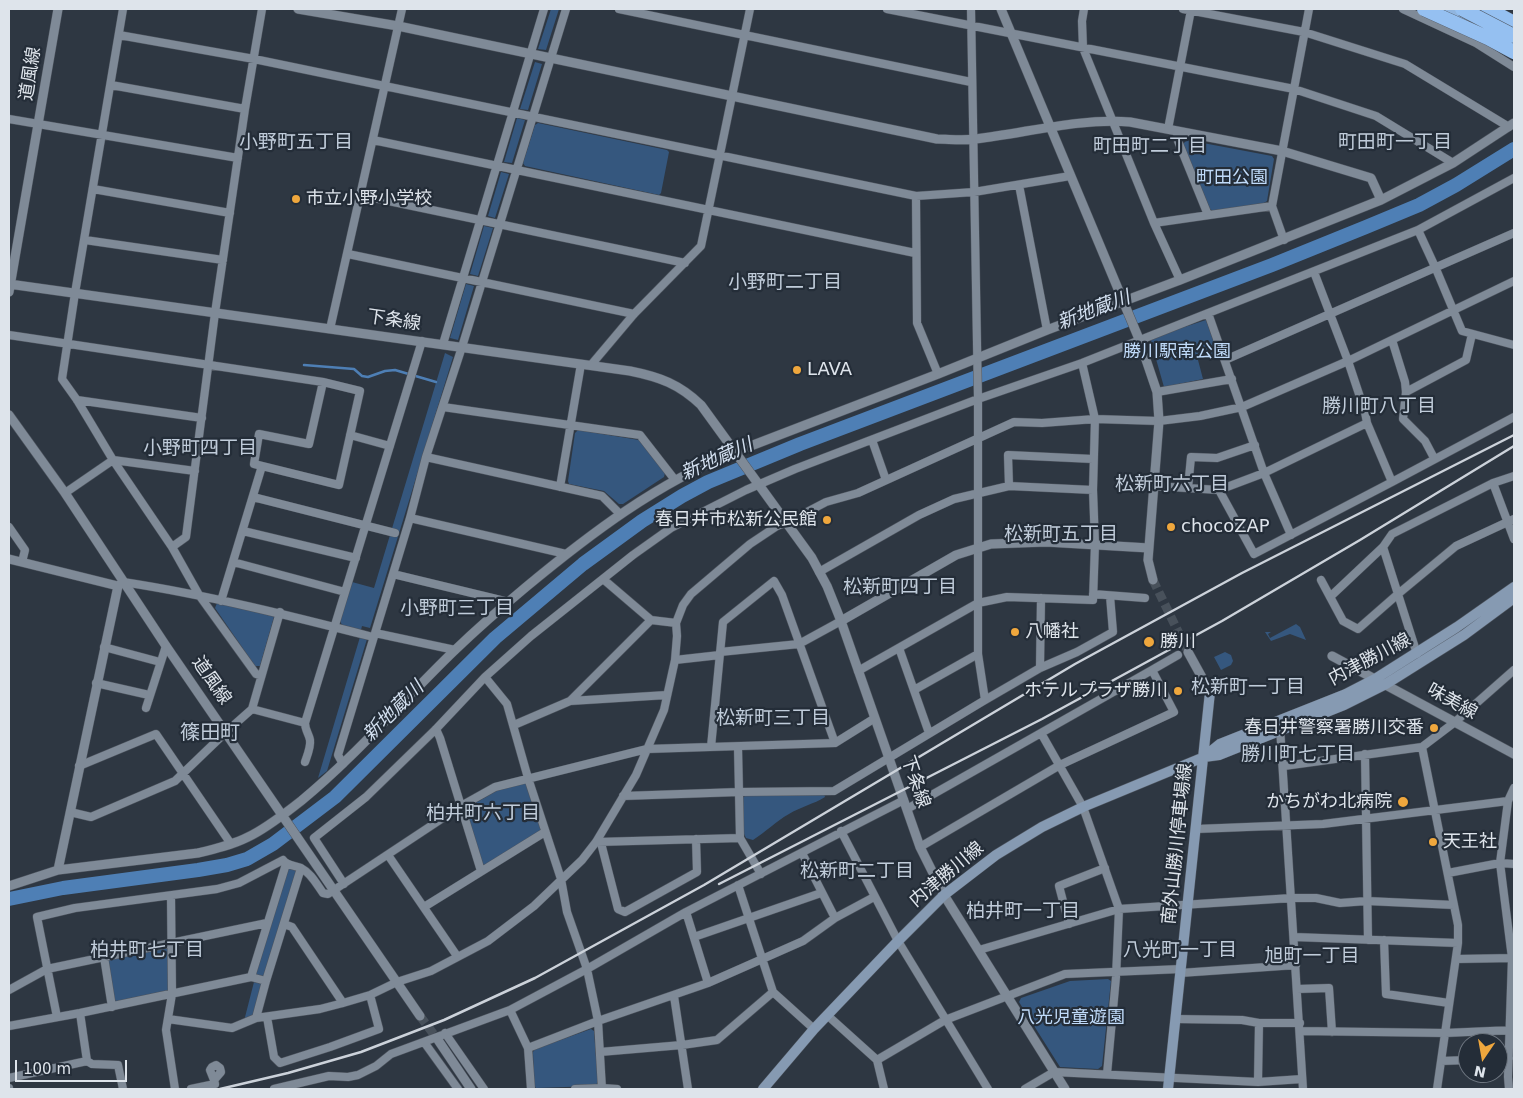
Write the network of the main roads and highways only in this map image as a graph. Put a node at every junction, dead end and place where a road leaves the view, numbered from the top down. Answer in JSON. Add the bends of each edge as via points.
{"nodes":[{"id":1,"x":1424,"y":9,"type":"edge"},
{"id":2,"x":1446,"y":9,"type":"edge"},
{"id":3,"x":1462,"y":9,"type":"edge"},
{"id":4,"x":1487,"y":9,"type":"edge"},
{"id":5,"x":1514,"y":23,"type":"edge"},
{"id":6,"x":1514,"y":36,"type":"edge"},
{"id":7,"x":1514,"y":43,"type":"edge"},
{"id":8,"x":1514,"y":52,"type":"edge"},
{"id":9,"x":1514,"y":587,"type":"edge"},
{"id":10,"x":1514,"y":598,"type":"edge"},
{"id":11,"x":1210,"y":692,"type":"road end"},
{"id":12,"x":1204,"y":756,"type":"junction"},
{"id":13,"x":763,"y":1089,"type":"edge"},
{"id":14,"x":1168,"y":1089,"type":"edge"}],
"edges":[{"from":1,"to":8,"type":"highway","bridge":true},
{"from":2,"to":7,"type":"highway"},
{"from":3,"to":6,"type":"highway","bridge":true},
{"from":4,"to":5,"type":"highway"},
{"from":9,"to":12,"type":"main road","name":"内津勝川線","via":[[1375,679],[1346,694],[1220,744]]},
{"from":10,"to":12,"type":"main road","name":"内津勝川線","via":[[1464,635],[1386,684],[1344,705],[1219,755]]},
{"from":11,"to":12,"type":"main road","name":"南外山勝川停車場線"},
{"from":12,"to":13,"type":"main road","name":"内津勝川線","via":[[1083,807],[996,855],[944,895],[898,941],[814,1029]]},
{"from":12,"to":14,"type":"main road","name":"南外山勝川停車場線"}]}
